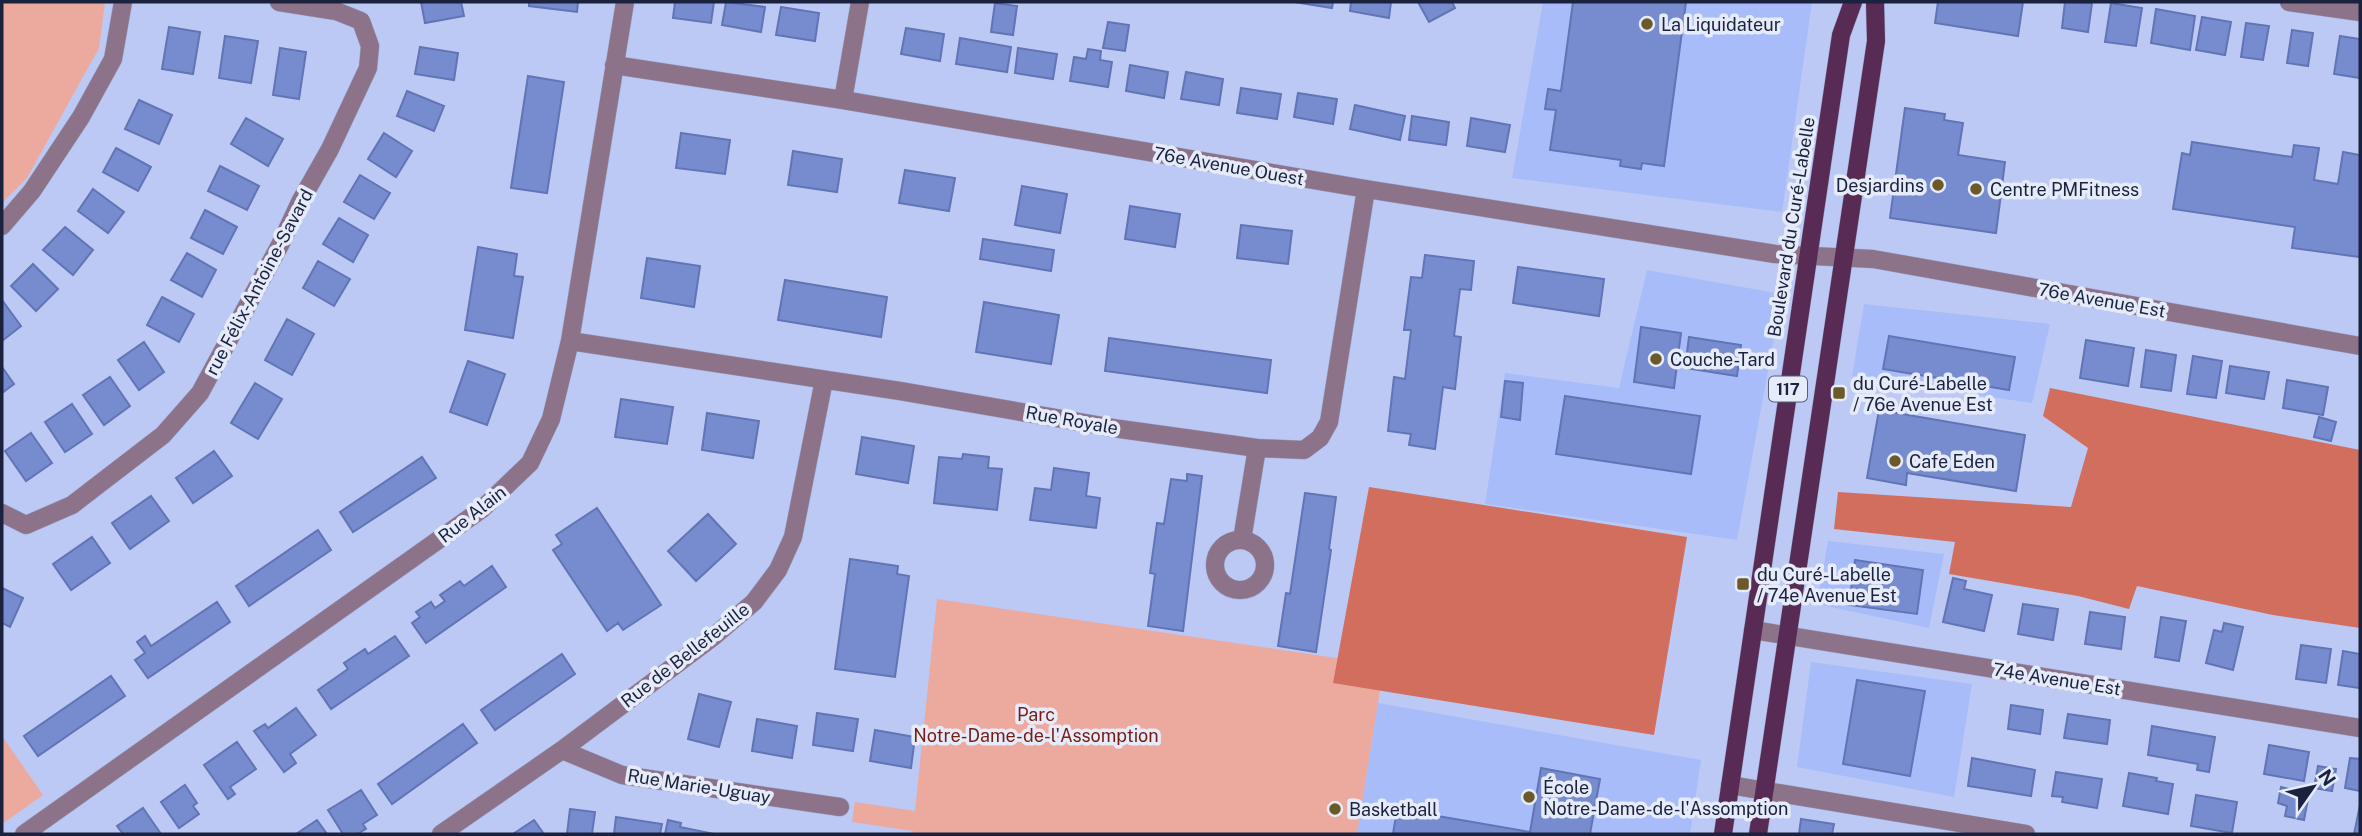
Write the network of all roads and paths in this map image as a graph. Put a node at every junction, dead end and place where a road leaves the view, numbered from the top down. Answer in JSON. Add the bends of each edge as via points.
{"nodes":[{"id":1,"x":123,"y":2,"type":"edge"},
{"id":2,"x":279,"y":2,"type":"edge"},
{"id":3,"x":625,"y":2,"type":"edge"},
{"id":4,"x":860,"y":2,"type":"edge"},
{"id":5,"x":1853,"y":2,"type":"edge"},
{"id":6,"x":1875,"y":2,"type":"edge"},
{"id":7,"x":2290,"y":2,"type":"edge"},
{"id":8,"x":2360,"y":12,"type":"edge"},
{"id":9,"x":614,"y":65,"type":"junction"},
{"id":10,"x":843,"y":100,"type":"junction"},
{"id":11,"x":1366,"y":190,"type":"junction"},
{"id":12,"x":2,"y":226,"type":"edge"},
{"id":13,"x":1808,"y":256,"type":"junction"},
{"id":14,"x":1844,"y":257,"type":"junction"},
{"id":15,"x":570,"y":341,"type":"junction"},
{"id":16,"x":2360,"y":346,"type":"edge"},
{"id":17,"x":824,"y":380,"type":"junction"},
{"id":18,"x":1257,"y":448,"type":"junction"},
{"id":19,"x":2,"y":513,"type":"edge"},
{"id":20,"x":1242,"y":540,"type":"dead end"},
{"id":21,"x":1753,"y":630,"type":"junction"},
{"id":22,"x":1788,"y":636,"type":"junction"},
{"id":23,"x":2360,"y":728,"type":"edge"},
{"id":24,"x":562,"y":750,"type":"junction"},
{"id":25,"x":1730,"y":785,"type":"junction"},
{"id":26,"x":1764,"y":791,"type":"junction"},
{"id":27,"x":840,"y":807,"type":"dead end"},
{"id":28,"x":24,"y":834,"type":"edge"},
{"id":29,"x":442,"y":834,"type":"edge"},
{"id":30,"x":1723,"y":834,"type":"edge"},
{"id":31,"x":1758,"y":834,"type":"edge"},
{"id":32,"x":2026,"y":834,"type":"edge"}],
"edges":[{"from":1,"to":12,"type":"street","via":[[113,59],[58,153]]},
{"from":2,"to":19,"type":"street","name":"rue Félix-Antoine-Savard","via":[[336,11],[361,21],[370,46],[368,68],[200,394],[163,435],[72,505],[26,526]]},
{"from":3,"to":9,"type":"street","name":"Rue Alain"},
{"from":4,"to":10,"type":"street"},
{"from":5,"to":13,"type":"main road","name":"Boulevard du Curé-Labelle","number":"117","via":[[1841,35]]},
{"from":6,"to":14,"type":"main road","number":"117","via":[[1876,41]]},
{"from":7,"to":8,"type":"street"},
{"from":9,"to":10,"type":"street","name":"76e Avenue Ouest"},
{"from":9,"to":15,"type":"street","name":"Rue Alain"},
{"from":10,"to":11,"type":"street","name":"76e Avenue Ouest"},
{"from":11,"to":13,"type":"street","name":"76e Avenue Ouest"},
{"from":11,"to":18,"type":"street","name":"Rue Royale","via":[[1329,422],[1320,438],[1304,450]]},
{"from":13,"to":14,"type":"street","name":"76e Avenue Ouest"},
{"from":13,"to":21,"type":"main road","name":"Boulevard du Curé-Labelle","number":"117"},
{"from":14,"to":16,"type":"street","name":"76e Avenue Est"},
{"from":14,"to":22,"type":"main road","number":"117"},
{"from":15,"to":17,"type":"street","name":"Rue Royale"},
{"from":15,"to":28,"type":"street","name":"Rue Alain","via":[[551,419],[530,463],[507,488]]},
{"from":17,"to":18,"type":"street","name":"Rue Royale"},
{"from":17,"to":24,"type":"street","name":"Rue de Bellefeuille","via":[[793,537],[778,570],[754,602],[713,637]]},
{"from":18,"to":20,"type":"street"},
{"from":21,"to":22,"type":"street","name":"74e Avenue Est"},
{"from":21,"to":25,"type":"main road","name":"Boulevard du Curé-Labelle","number":"117"},
{"from":22,"to":23,"type":"street","name":"74e Avenue Est"},
{"from":22,"to":26,"type":"main road","number":"117"},
{"from":24,"to":27,"type":"street","name":"Rue Marie-Uguay","via":[[622,775]]},
{"from":24,"to":29,"type":"street","name":"Rue de Bellefeuille"},
{"from":25,"to":26,"type":"street"},
{"from":25,"to":30,"type":"main road","name":"Boulevard du Curé-Labelle","number":"117"},
{"from":26,"to":31,"type":"main road","number":"117"},
{"from":26,"to":32,"type":"street"}]}
